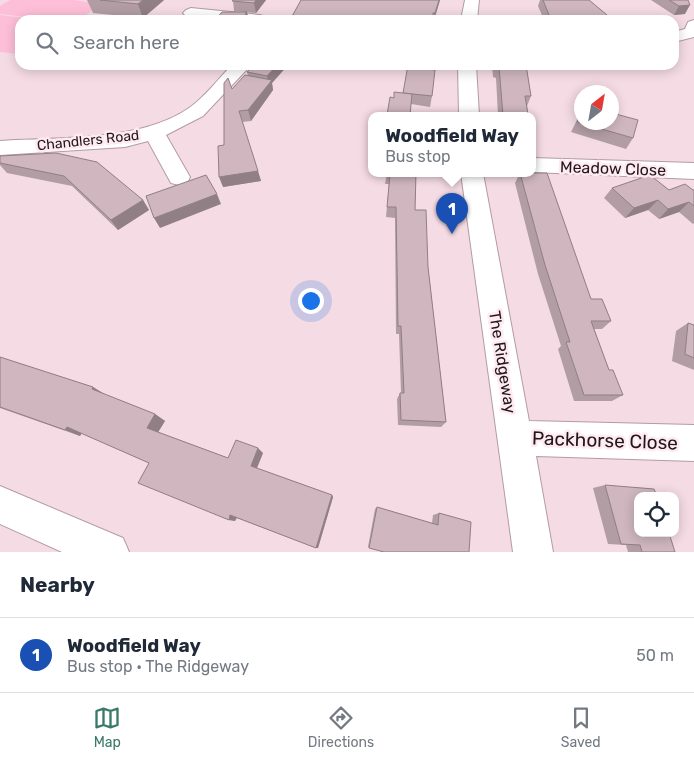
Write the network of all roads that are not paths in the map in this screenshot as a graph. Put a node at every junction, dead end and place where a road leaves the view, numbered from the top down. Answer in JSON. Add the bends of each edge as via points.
{"nodes":[{"id":1,"x":472,"y":0,"type":"edge"},
{"id":2,"x":191,"y":12,"type":"dead end"},
{"id":3,"x":217,"y":15,"type":"edge"},
{"id":4,"x":470,"y":15,"type":"edge"},
{"id":5,"x":694,"y":25,"type":"edge"},
{"id":6,"x":679,"y":36,"type":"edge"},
{"id":7,"x":237,"y":70,"type":"edge"},
{"id":8,"x":467,"y":70,"type":"edge"},
{"id":9,"x":469,"y":112,"type":"edge"},
{"id":10,"x":154,"y":133,"type":"junction"},
{"id":11,"x":0,"y":148,"type":"edge"},
{"id":12,"x":536,"y":165,"type":"edge"},
{"id":13,"x":694,"y":171,"type":"edge"},
{"id":14,"x":179,"y":177,"type":"dead end"},
{"id":15,"x":473,"y":177,"type":"edge"},
{"id":16,"x":516,"y":438,"type":"junction"},
{"id":17,"x":694,"y":443,"type":"edge"},
{"id":18,"x":0,"y":505,"type":"edge"},
{"id":19,"x":89,"y":548,"type":"edge"},
{"id":20,"x":533,"y":552,"type":"edge"}],
"edges":[{"from":1,"to":4,"type":"street"},
{"from":2,"to":3,"type":"street"},
{"from":5,"to":6,"type":"street","via":[[694,32]]},
{"from":7,"to":10,"type":"street","name":"Chandlers Road","via":[[196,112]]},
{"from":8,"to":9,"type":"street"},
{"from":10,"to":11,"type":"street","name":"Chandlers Road","via":[[125,140]]},
{"from":10,"to":14,"type":"street"},
{"from":12,"to":13,"type":"street","name":"Meadow Close"},
{"from":15,"to":16,"type":"street","name":"The Ridgeway"},
{"from":16,"to":17,"type":"street","name":"Packhorse Close"},
{"from":16,"to":20,"type":"street","name":"The Ridgeway"},
{"from":18,"to":19,"type":"street"}]}
